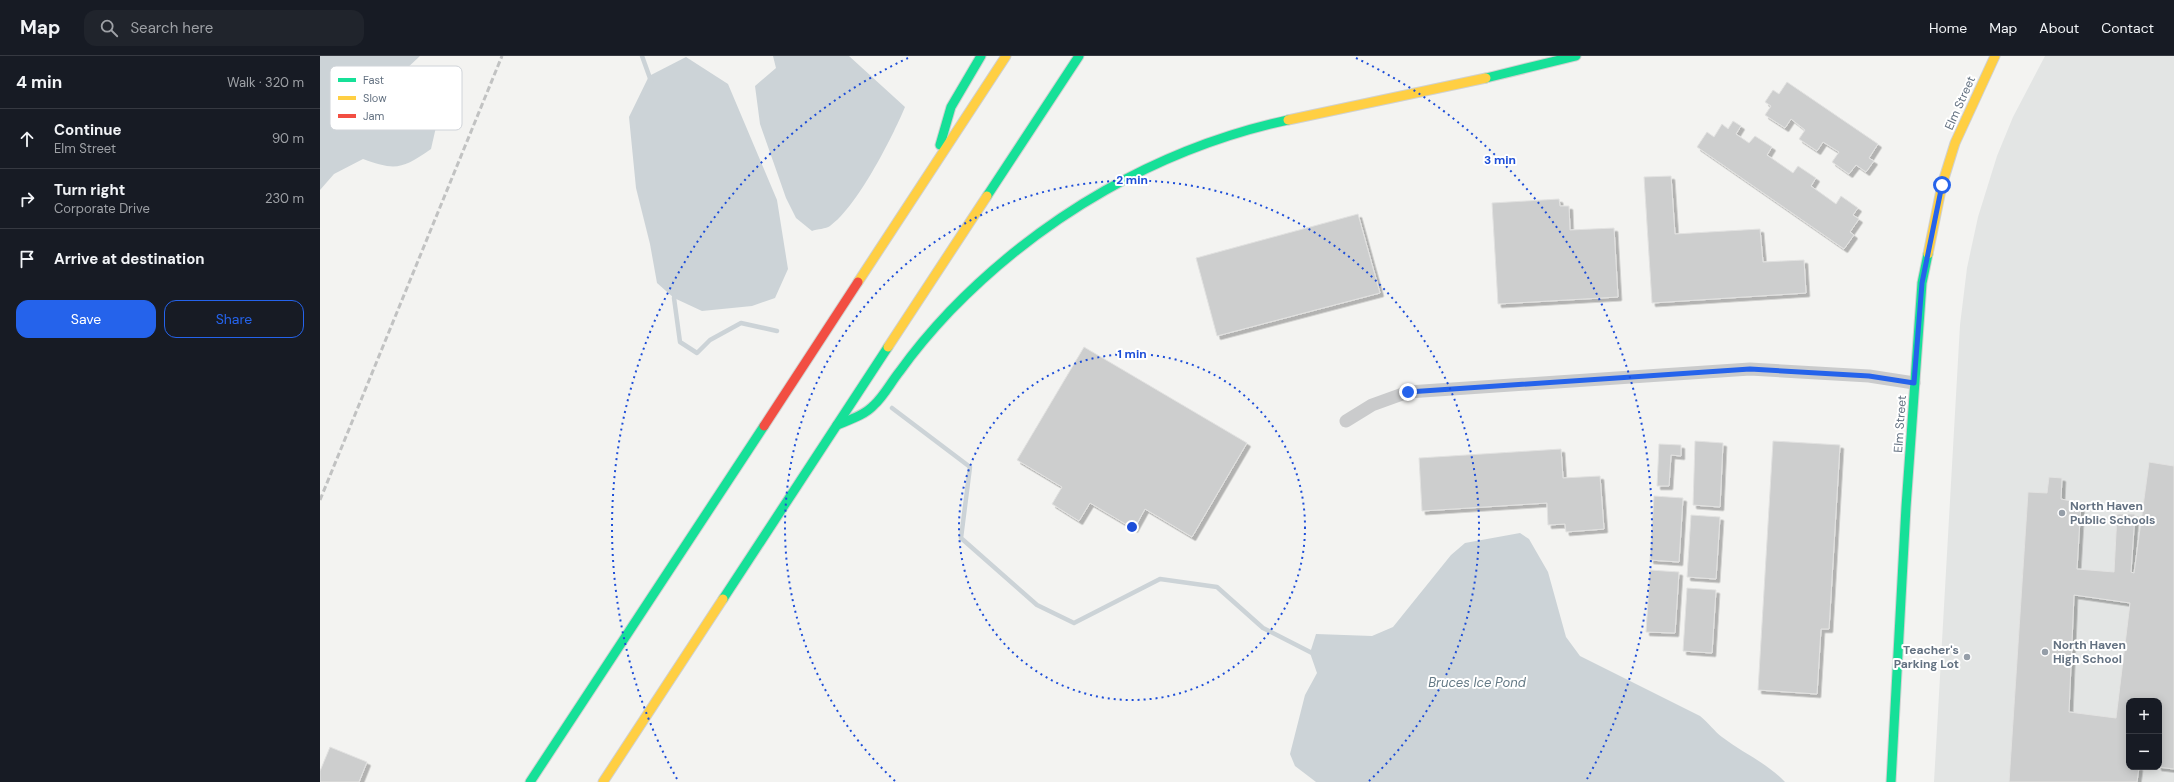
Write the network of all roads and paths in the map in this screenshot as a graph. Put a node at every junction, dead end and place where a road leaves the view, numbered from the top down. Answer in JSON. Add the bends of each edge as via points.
{"nodes":[{"id":1,"x":981,"y":56,"type":"edge"},
{"id":2,"x":1006,"y":56,"type":"edge"},
{"id":3,"x":1079,"y":56,"type":"edge"},
{"id":4,"x":1576,"y":56,"type":"edge"},
{"id":5,"x":1996,"y":56,"type":"edge"},
{"id":6,"x":937,"y":162,"type":"junction"},
{"id":7,"x":1914,"y":383,"type":"junction"},
{"id":8,"x":1346,"y":421,"type":"dead end"},
{"id":9,"x":837,"y":425,"type":"junction"},
{"id":10,"x":530,"y":782,"type":"edge"},
{"id":11,"x":603,"y":782,"type":"edge"},
{"id":12,"x":1891,"y":782,"type":"edge"}],
"edges":[{"from":1,"to":6,"type":"main road","via":[[951,107]]},
{"from":2,"to":6,"type":"main road"},
{"from":3,"to":9,"type":"main road"},
{"from":4,"to":9,"type":"main road","via":[[1537,67],[1268,125],[1193,147],[1142,170],[1072,209],[1010,254],[972,288],[936,326],[874,406],[859,416]]},
{"from":5,"to":7,"type":"main road","name":"Elm Street","via":[[1960,130],[1942,185],[1922,283]]},
{"from":6,"to":10,"type":"main road"},
{"from":7,"to":8,"type":"street","via":[[1869,376],[1750,369],[1635,376],[1408,392],[1372,405]]},
{"from":7,"to":12,"type":"main road","name":"Elm Street"},
{"from":9,"to":11,"type":"main road"}]}
